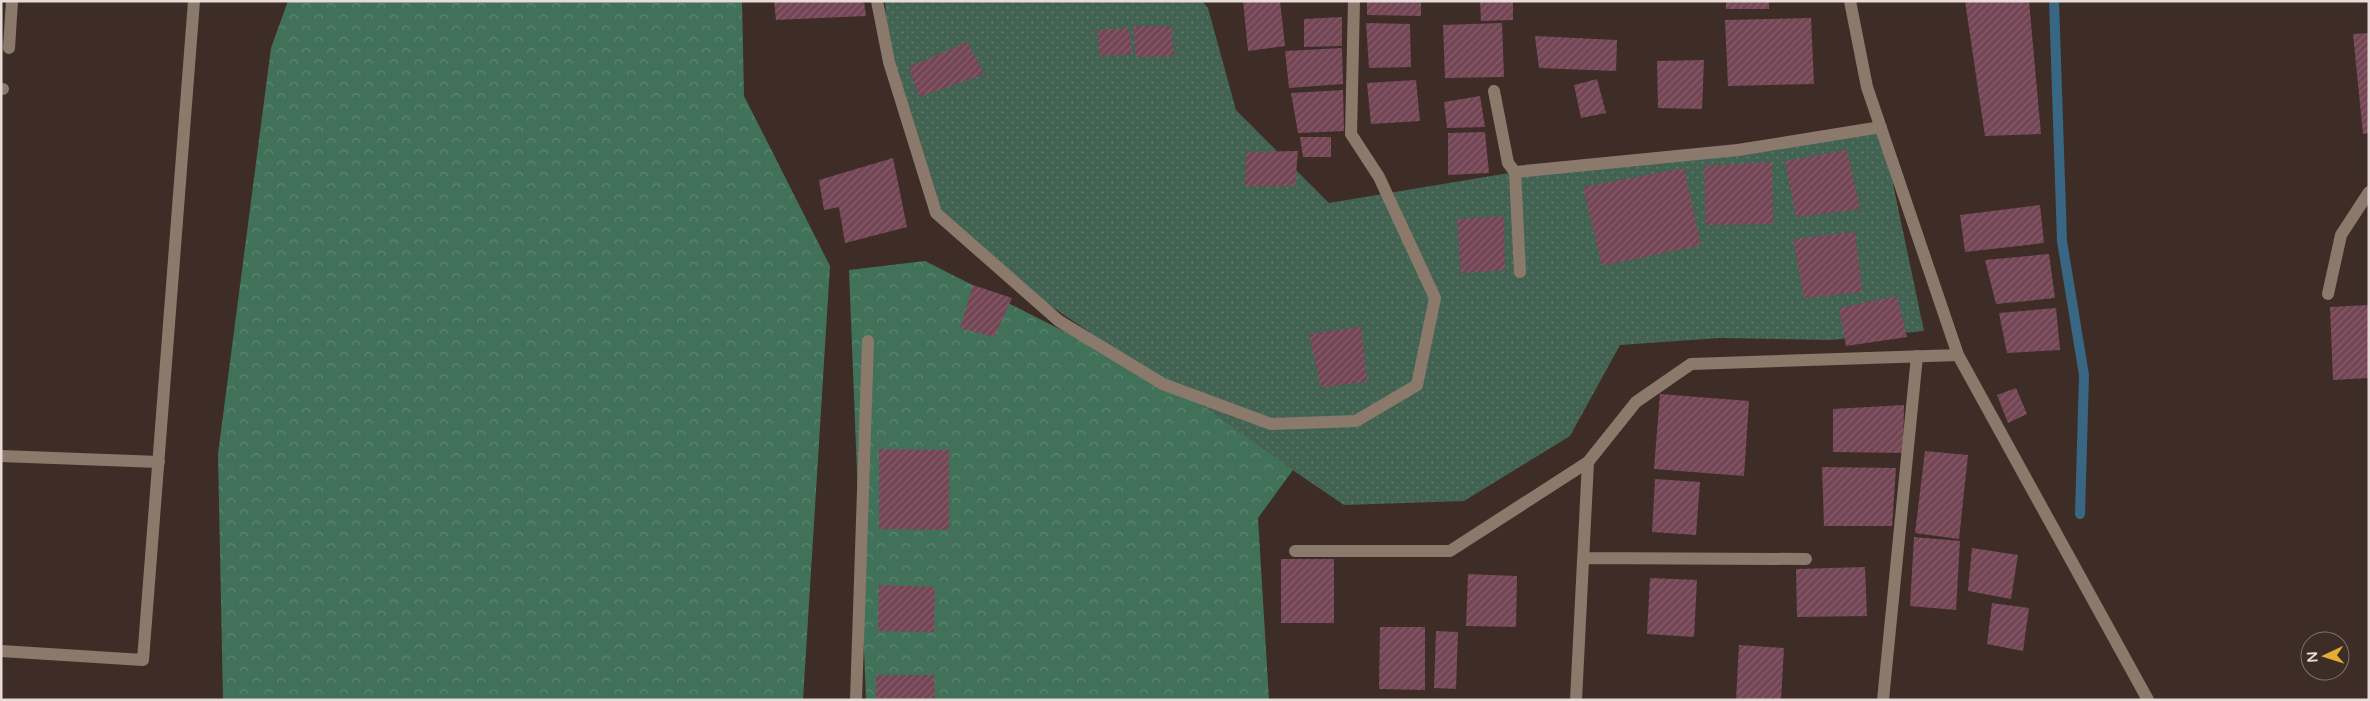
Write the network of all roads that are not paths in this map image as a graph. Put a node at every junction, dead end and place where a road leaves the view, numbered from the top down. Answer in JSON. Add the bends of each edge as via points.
{"nodes":[{"id":1,"x":12,"y":1,"type":"edge"},
{"id":2,"x":194,"y":1,"type":"edge"},
{"id":3,"x":877,"y":1,"type":"edge"},
{"id":4,"x":1354,"y":1,"type":"edge"},
{"id":5,"x":1850,"y":1,"type":"edge"},
{"id":6,"x":10,"y":48,"type":"dead end"},
{"id":7,"x":1494,"y":91,"type":"dead end"},
{"id":8,"x":1881,"y":127,"type":"junction"},
{"id":9,"x":1515,"y":172,"type":"junction"},
{"id":10,"x":2369,"y":192,"type":"edge"},
{"id":11,"x":1520,"y":272,"type":"dead end"},
{"id":12,"x":2328,"y":294,"type":"dead end"},
{"id":13,"x":868,"y":341,"type":"dead end"},
{"id":14,"x":1958,"y":355,"type":"junction"},
{"id":15,"x":1917,"y":356,"type":"junction"},
{"id":16,"x":1,"y":456,"type":"edge"},
{"id":17,"x":159,"y":462,"type":"junction"},
{"id":18,"x":1588,"y":462,"type":"junction"},
{"id":19,"x":1295,"y":551,"type":"dead end"},
{"id":20,"x":1583,"y":558,"type":"junction"},
{"id":21,"x":1806,"y":559,"type":"dead end"},
{"id":22,"x":1,"y":651,"type":"edge"},
{"id":23,"x":856,"y":700,"type":"edge"},
{"id":24,"x":1576,"y":700,"type":"edge"},
{"id":25,"x":1883,"y":700,"type":"edge"},
{"id":26,"x":2148,"y":700,"type":"edge"}],
"edges":[{"from":1,"to":6,"type":"street"},
{"from":2,"to":17,"type":"street"},
{"from":3,"to":4,"type":"street","via":[[889,62],[936,213],[1060,321],[1163,384],[1271,424],[1356,421],[1418,385],[1435,298],[1380,177],[1351,134]]},
{"from":5,"to":8,"type":"street","via":[[1867,87]]},
{"from":7,"to":9,"type":"street","via":[[1508,163]]},
{"from":8,"to":9,"type":"street","via":[[1738,150]]},
{"from":8,"to":14,"type":"street"},
{"from":9,"to":11,"type":"street"},
{"from":10,"to":12,"type":"street","via":[[2340,234]]},
{"from":13,"to":23,"type":"street"},
{"from":14,"to":15,"type":"street"},
{"from":14,"to":26,"type":"street"},
{"from":15,"to":18,"type":"street","via":[[1691,364],[1636,402]]},
{"from":15,"to":25,"type":"street"},
{"from":16,"to":17,"type":"street"},
{"from":17,"to":22,"type":"street","via":[[143,660]]},
{"from":18,"to":19,"type":"street","via":[[1450,551]]},
{"from":18,"to":20,"type":"street"},
{"from":20,"to":21,"type":"street"},
{"from":20,"to":24,"type":"street"}]}
